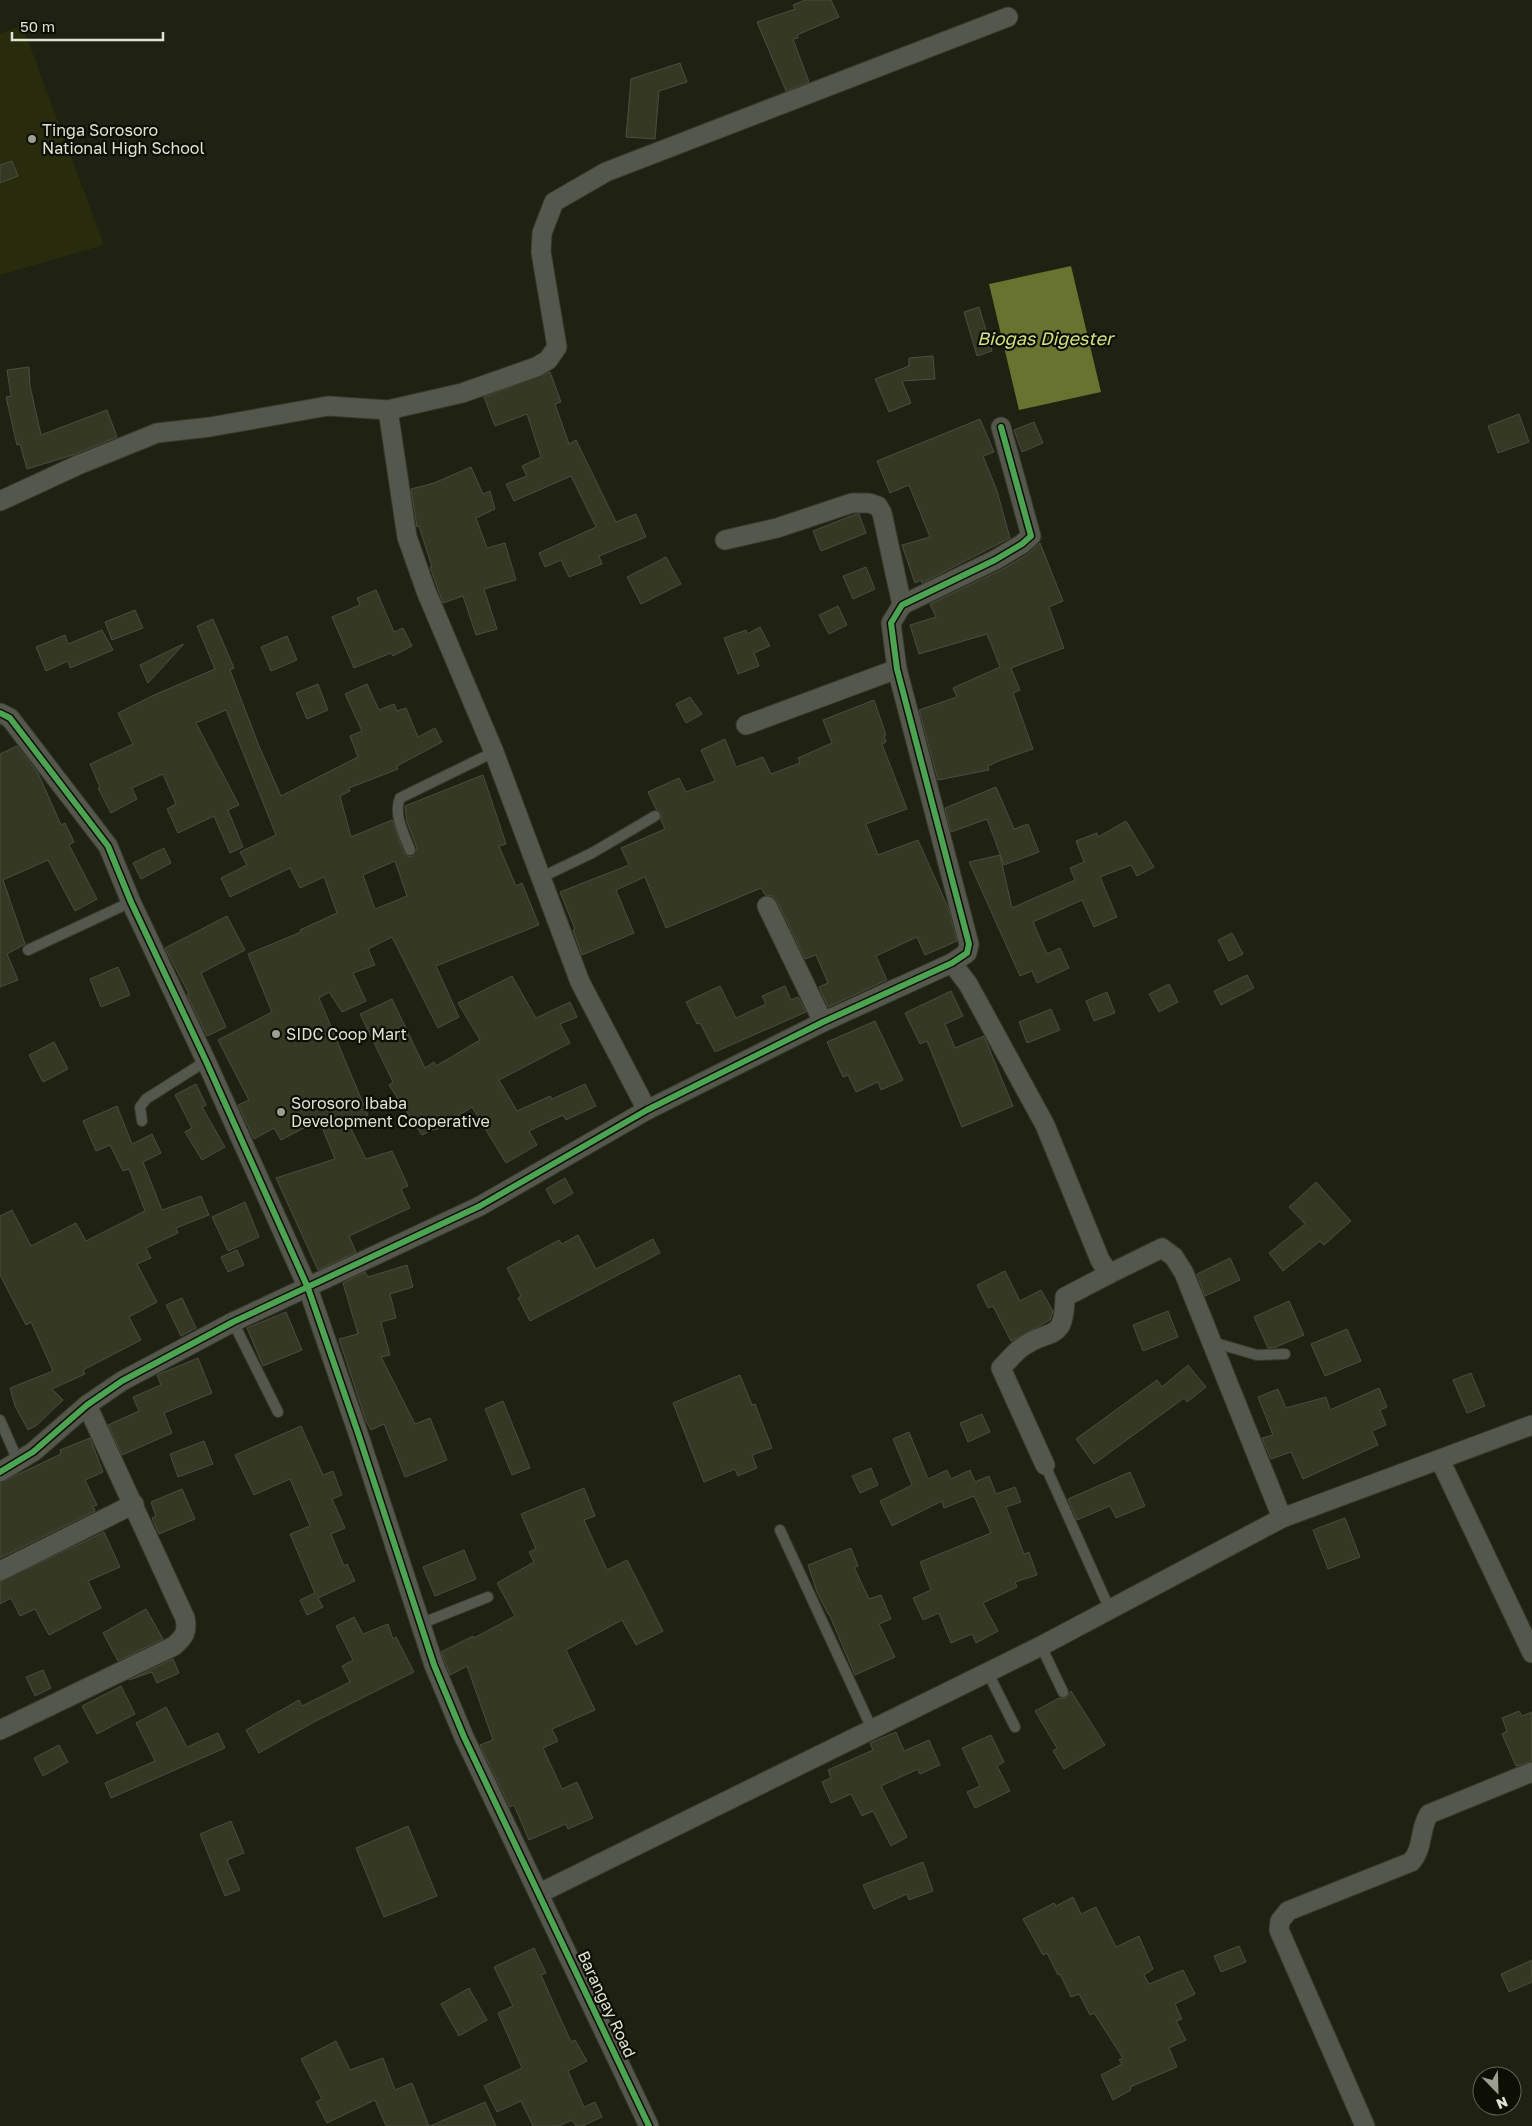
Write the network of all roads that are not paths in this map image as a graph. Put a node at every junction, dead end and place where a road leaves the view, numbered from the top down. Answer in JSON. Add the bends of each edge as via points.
{"nodes":[{"id":1,"x":1008,"y":17,"type":"dead end"},
{"id":2,"x":388,"y":410,"type":"junction"},
{"id":3,"x":1001,"y":427,"type":"dead end"},
{"id":4,"x":0,"y":501,"type":"edge"},
{"id":5,"x":725,"y":540,"type":"dead end"},
{"id":6,"x":902,"y":605,"type":"junction"},
{"id":7,"x":897,"y":668,"type":"junction"},
{"id":8,"x":0,"y":713,"type":"edge"},
{"id":9,"x":746,"y":725,"type":"dead end"},
{"id":10,"x":494,"y":752,"type":"junction"},
{"id":11,"x":655,"y":816,"type":"dead end"},
{"id":12,"x":410,"y":850,"type":"dead end"},
{"id":13,"x":542,"y":877,"type":"junction"},
{"id":14,"x":131,"y":902,"type":"junction"},
{"id":15,"x":767,"y":906,"type":"dead end"},
{"id":16,"x":28,"y":950,"type":"dead end"},
{"id":17,"x":952,"y":963,"type":"junction"},
{"id":18,"x":823,"y":1022,"type":"junction"},
{"id":19,"x":206,"y":1061,"type":"junction"},
{"id":20,"x":647,"y":1110,"type":"junction"},
{"id":21,"x":142,"y":1121,"type":"dead end"},
{"id":22,"x":1109,"y":1274,"type":"junction"},
{"id":23,"x":308,"y":1288,"type":"junction"},
{"id":24,"x":233,"y":1322,"type":"junction"},
{"id":25,"x":1212,"y":1342,"type":"junction"},
{"id":26,"x":1285,"y":1354,"type":"dead end"},
{"id":27,"x":87,"y":1405,"type":"junction"},
{"id":28,"x":278,"y":1412,"type":"dead end"},
{"id":29,"x":0,"y":1420,"type":"edge"},
{"id":30,"x":1532,"y":1425,"type":"edge"},
{"id":31,"x":1440,"y":1460,"type":"junction"},
{"id":32,"x":18,"y":1461,"type":"junction"},
{"id":33,"x":1045,"y":1465,"type":"joint"},
{"id":34,"x":0,"y":1472,"type":"edge"},
{"id":35,"x":134,"y":1504,"type":"junction"},
{"id":36,"x":1282,"y":1518,"type":"junction"},
{"id":37,"x":780,"y":1530,"type":"dead end"},
{"id":38,"x":0,"y":1571,"type":"edge"},
{"id":39,"x":488,"y":1597,"type":"dead end"},
{"id":40,"x":1110,"y":1610,"type":"junction"},
{"id":41,"x":420,"y":1624,"type":"junction"},
{"id":42,"x":1042,"y":1646,"type":"junction"},
{"id":43,"x":1532,"y":1652,"type":"edge"},
{"id":44,"x":988,"y":1672,"type":"junction"},
{"id":45,"x":1063,"y":1692,"type":"dead end"},
{"id":46,"x":1015,"y":1727,"type":"dead end"},
{"id":47,"x":872,"y":1729,"type":"junction"},
{"id":48,"x":0,"y":1730,"type":"edge"},
{"id":49,"x":1532,"y":1772,"type":"edge"},
{"id":50,"x":540,"y":1893,"type":"junction"},
{"id":51,"x":649,"y":2126,"type":"edge"},
{"id":52,"x":1365,"y":2126,"type":"edge"}],
"edges":[{"from":1,"to":2,"type":"street","via":[[606,172],[554,202],[542,233],[541,252],[557,347],[548,360],[462,393]]},
{"from":2,"to":4,"type":"street","via":[[328,406],[157,433]]},
{"from":2,"to":10,"type":"street","via":[[407,537],[426,592]]},
{"from":3,"to":6,"type":"street","via":[[1031,536],[995,560]]},
{"from":5,"to":6,"type":"street","via":[[777,528],[852,503],[878,506]]},
{"from":6,"to":7,"type":"street","via":[[892,623]]},
{"from":7,"to":9,"type":"street"},
{"from":7,"to":17,"type":"street","via":[[969,944],[967,952]]},
{"from":8,"to":14,"type":"street","name":"Barangay Road","via":[[10,718],[108,846]]},
{"from":10,"to":12,"type":"lane","via":[[400,798],[397,805],[400,823]]},
{"from":10,"to":13,"type":"street"},
{"from":11,"to":13,"type":"lane","via":[[592,853]]},
{"from":13,"to":20,"type":"street","via":[[580,982]]},
{"from":14,"to":16,"type":"lane"},
{"from":14,"to":19,"type":"street","name":"Barangay Road"},
{"from":15,"to":18,"type":"street"},
{"from":17,"to":18,"type":"street"},
{"from":17,"to":22,"type":"street","via":[[968,984],[1045,1125],[1100,1260]]},
{"from":18,"to":20,"type":"street"},
{"from":19,"to":21,"type":"lane","via":[[146,1098],[140,1107]]},
{"from":19,"to":23,"type":"street","name":"Barangay Road"},
{"from":20,"to":23,"type":"street","via":[[480,1206]]},
{"from":22,"to":25,"type":"street","via":[[1162,1248],[1174,1257],[1184,1273]]},
{"from":22,"to":33,"type":"street","via":[[1065,1297],[1065,1317],[1056,1332],[1021,1347],[1001,1368]]},
{"from":23,"to":24,"type":"street"},
{"from":23,"to":41,"type":"street","name":"Barangay Road"},
{"from":24,"to":27,"type":"street","via":[[122,1381]]},
{"from":24,"to":28,"type":"lane"},
{"from":25,"to":26,"type":"lane","via":[[1257,1354]]},
{"from":25,"to":36,"type":"street"},
{"from":27,"to":32,"type":"street"},
{"from":27,"to":35,"type":"street"},
{"from":29,"to":32,"type":"lane"},
{"from":30,"to":31,"type":"street"},
{"from":31,"to":36,"type":"street"},
{"from":31,"to":43,"type":"street"},
{"from":32,"to":34,"type":"street"},
{"from":33,"to":40,"type":"lane"},
{"from":35,"to":38,"type":"street"},
{"from":35,"to":48,"type":"street","via":[[185,1618],[185,1635],[174,1646]]},
{"from":36,"to":40,"type":"street"},
{"from":37,"to":47,"type":"lane"},
{"from":39,"to":41,"type":"lane"},
{"from":40,"to":42,"type":"street"},
{"from":41,"to":50,"type":"street","name":"Barangay Road","via":[[464,1737]]},
{"from":42,"to":44,"type":"street"},
{"from":42,"to":45,"type":"lane"},
{"from":44,"to":46,"type":"lane"},
{"from":44,"to":47,"type":"street"},
{"from":47,"to":50,"type":"street"},
{"from":49,"to":52,"type":"street","via":[[1429,1814],[1424,1821],[1418,1855],[1411,1862],[1288,1912],[1280,1922],[1279,1930]]},
{"from":50,"to":51,"type":"street","name":"Barangay Road"}]}
